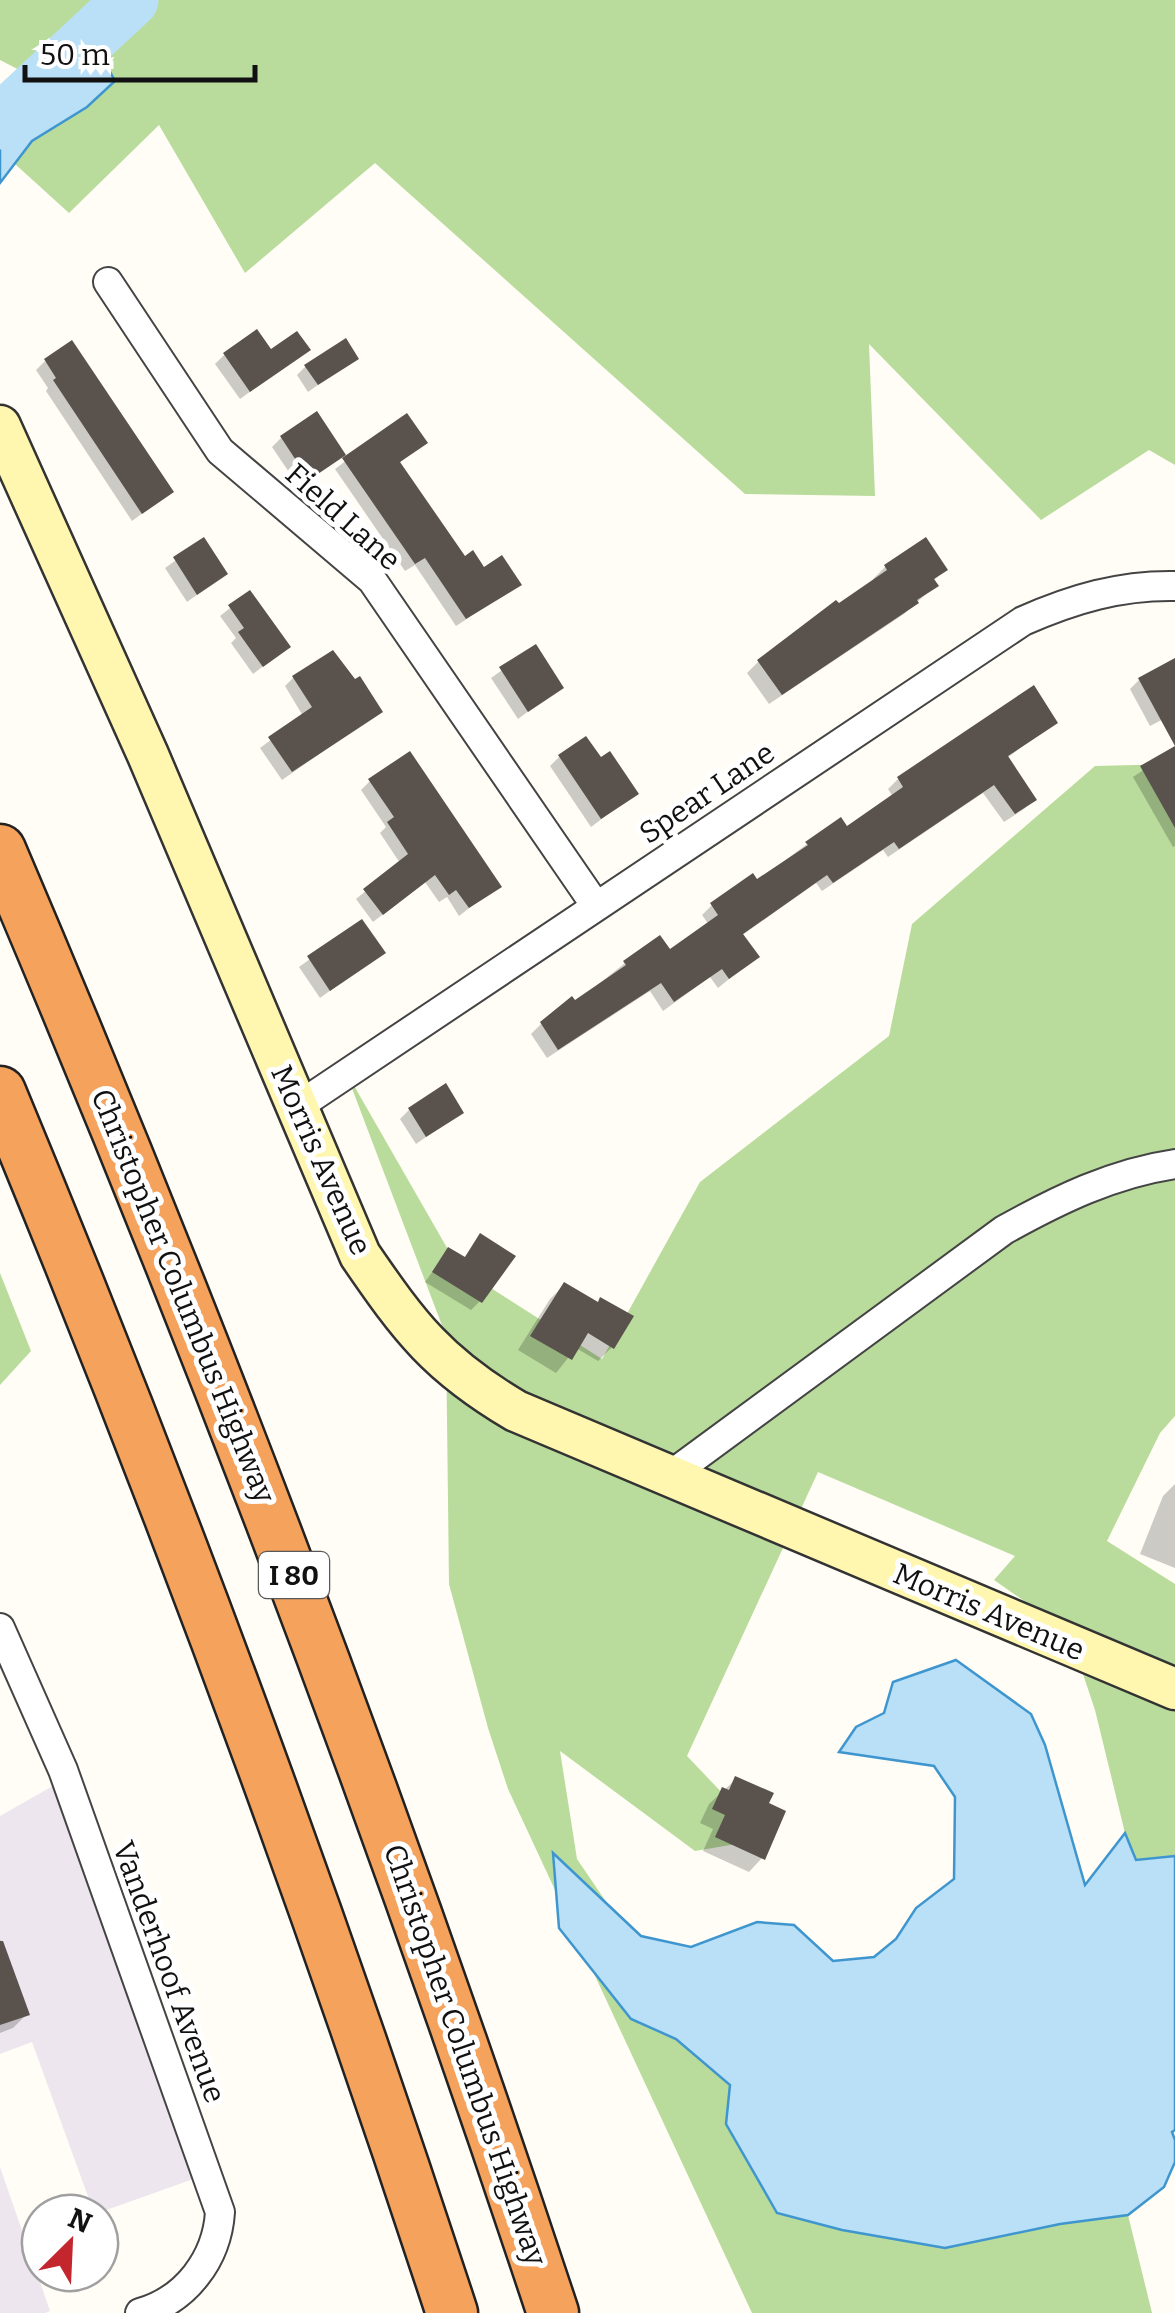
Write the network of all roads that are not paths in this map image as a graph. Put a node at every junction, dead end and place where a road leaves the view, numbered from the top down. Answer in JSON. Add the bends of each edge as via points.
{"nodes":[{"id":1,"x":108,"y":282,"type":"dead end"},
{"id":2,"x":0,"y":426,"type":"edge"},
{"id":3,"x":1175,"y":586,"type":"edge"},
{"id":4,"x":0,"y":850,"type":"edge"},
{"id":5,"x":596,"y":906,"type":"junction"},
{"id":6,"x":0,"y":1092,"type":"edge"},
{"id":7,"x":297,"y":1107,"type":"junction"},
{"id":8,"x":1175,"y":1164,"type":"edge"},
{"id":9,"x":668,"y":1477,"type":"junction"},
{"id":10,"x":0,"y":1628,"type":"edge"},
{"id":11,"x":1175,"y":1690,"type":"edge"},
{"id":12,"x":140,"y":2313,"type":"edge"},
{"id":13,"x":452,"y":2313,"type":"edge"},
{"id":14,"x":554,"y":2313,"type":"edge"}],
"edges":[{"from":1,"to":5,"type":"street","name":"Field Lane","via":[[220,451],[372,580]]},
{"from":2,"to":7,"type":"street","name":"Morris Avenue"},
{"from":3,"to":5,"type":"street","name":"Spear Lane","via":[[1103,592],[1023,621]]},
{"from":4,"to":14,"type":"highway","name":"Christopher Columbus Highway","number":"I 80","via":[[198,1325],[320,1643]]},
{"from":5,"to":7,"type":"street","name":"Spear Lane"},
{"from":6,"to":13,"type":"highway","via":[[146,1454],[299,1862]]},
{"from":7,"to":9,"type":"street","name":"Morris Avenue","via":[[360,1254],[406,1322],[445,1363],[516,1410]]},
{"from":8,"to":9,"type":"street","via":[[1106,1180],[1004,1230]]},
{"from":9,"to":11,"type":"street","name":"Morris Avenue"},
{"from":10,"to":12,"type":"street","name":"Vanderhoof Avenue","via":[[63,1770],[220,2212],[196,2278]]}]}
